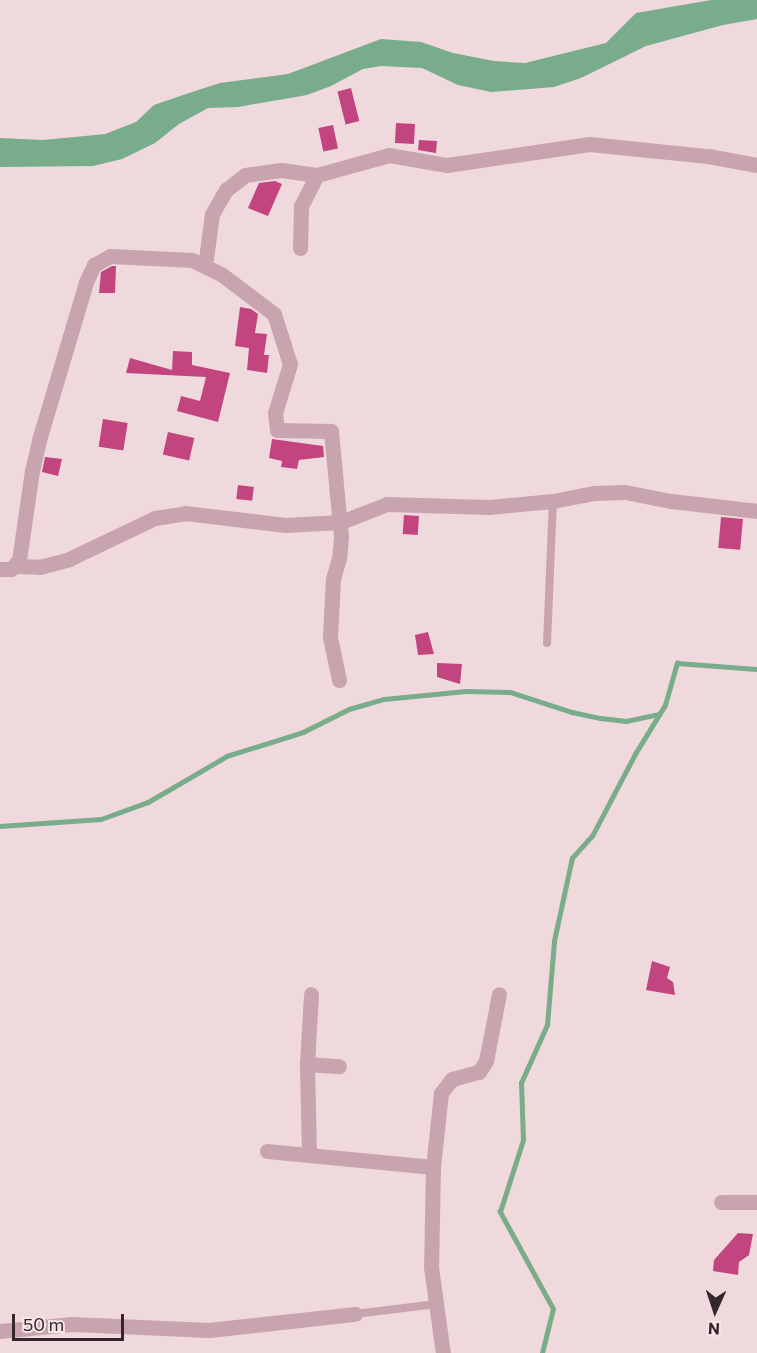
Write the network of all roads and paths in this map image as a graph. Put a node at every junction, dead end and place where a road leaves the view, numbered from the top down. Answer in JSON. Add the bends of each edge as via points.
{"nodes":[{"id":1,"x":757,"y":165,"type":"edge"},
{"id":2,"x":317,"y":175,"type":"junction"},
{"id":3,"x":300,"y":248,"type":"dead end"},
{"id":4,"x":205,"y":266,"type":"junction"},
{"id":5,"x":553,"y":501,"type":"junction"},
{"id":6,"x":757,"y":511,"type":"edge"},
{"id":7,"x":341,"y":522,"type":"junction"},
{"id":8,"x":16,"y":566,"type":"junction"},
{"id":9,"x":0,"y":568,"type":"edge"},
{"id":10,"x":547,"y":643,"type":"dead end"},
{"id":11,"x":339,"y":680,"type":"dead end"},
{"id":12,"x":311,"y":994,"type":"dead end"},
{"id":13,"x":499,"y":994,"type":"dead end"},
{"id":14,"x":307,"y":1064,"type":"junction"},
{"id":15,"x":339,"y":1066,"type":"dead end"},
{"id":16,"x":267,"y":1151,"type":"dead end"},
{"id":17,"x":309,"y":1154,"type":"junction"},
{"id":18,"x":433,"y":1167,"type":"junction"},
{"id":19,"x":721,"y":1202,"type":"dead end"},
{"id":20,"x":757,"y":1202,"type":"edge"},
{"id":21,"x":436,"y":1304,"type":"junction"},
{"id":22,"x":355,"y":1314,"type":"joint"},
{"id":23,"x":0,"y":1330,"type":"edge"},
{"id":24,"x":443,"y":1353,"type":"edge"}],
"edges":[{"from":1,"to":2,"type":"street","via":[[589,144],[447,165],[389,155]]},
{"from":2,"to":3,"type":"street","via":[[301,206]]},
{"from":2,"to":4,"type":"street","via":[[281,170],[245,176],[226,190],[212,214]]},
{"from":4,"to":7,"type":"street","via":[[274,314],[290,364],[275,413],[277,430],[332,431]]},
{"from":4,"to":8,"type":"street","via":[[192,260],[145,256],[110,256],[94,265],[39,440]]},
{"from":5,"to":6,"type":"street","via":[[625,492]]},
{"from":5,"to":7,"type":"street","via":[[489,507],[387,504]]},
{"from":5,"to":10,"type":"lane"},
{"from":7,"to":8,"type":"street","via":[[285,525],[185,513],[155,518],[69,559],[40,567]]},
{"from":7,"to":11,"type":"street","via":[[330,608],[330,638]]},
{"from":8,"to":9,"type":"street"},
{"from":12,"to":14,"type":"street"},
{"from":13,"to":18,"type":"street","via":[[486,1060],[479,1072],[452,1079],[441,1093]]},
{"from":14,"to":15,"type":"street"},
{"from":14,"to":17,"type":"street"},
{"from":16,"to":17,"type":"street"},
{"from":17,"to":18,"type":"street"},
{"from":18,"to":21,"type":"street","via":[[430,1267]]},
{"from":19,"to":20,"type":"street"},
{"from":21,"to":22,"type":"lane"},
{"from":21,"to":24,"type":"street"},
{"from":22,"to":23,"type":"street","via":[[209,1330],[72,1324]]}]}
